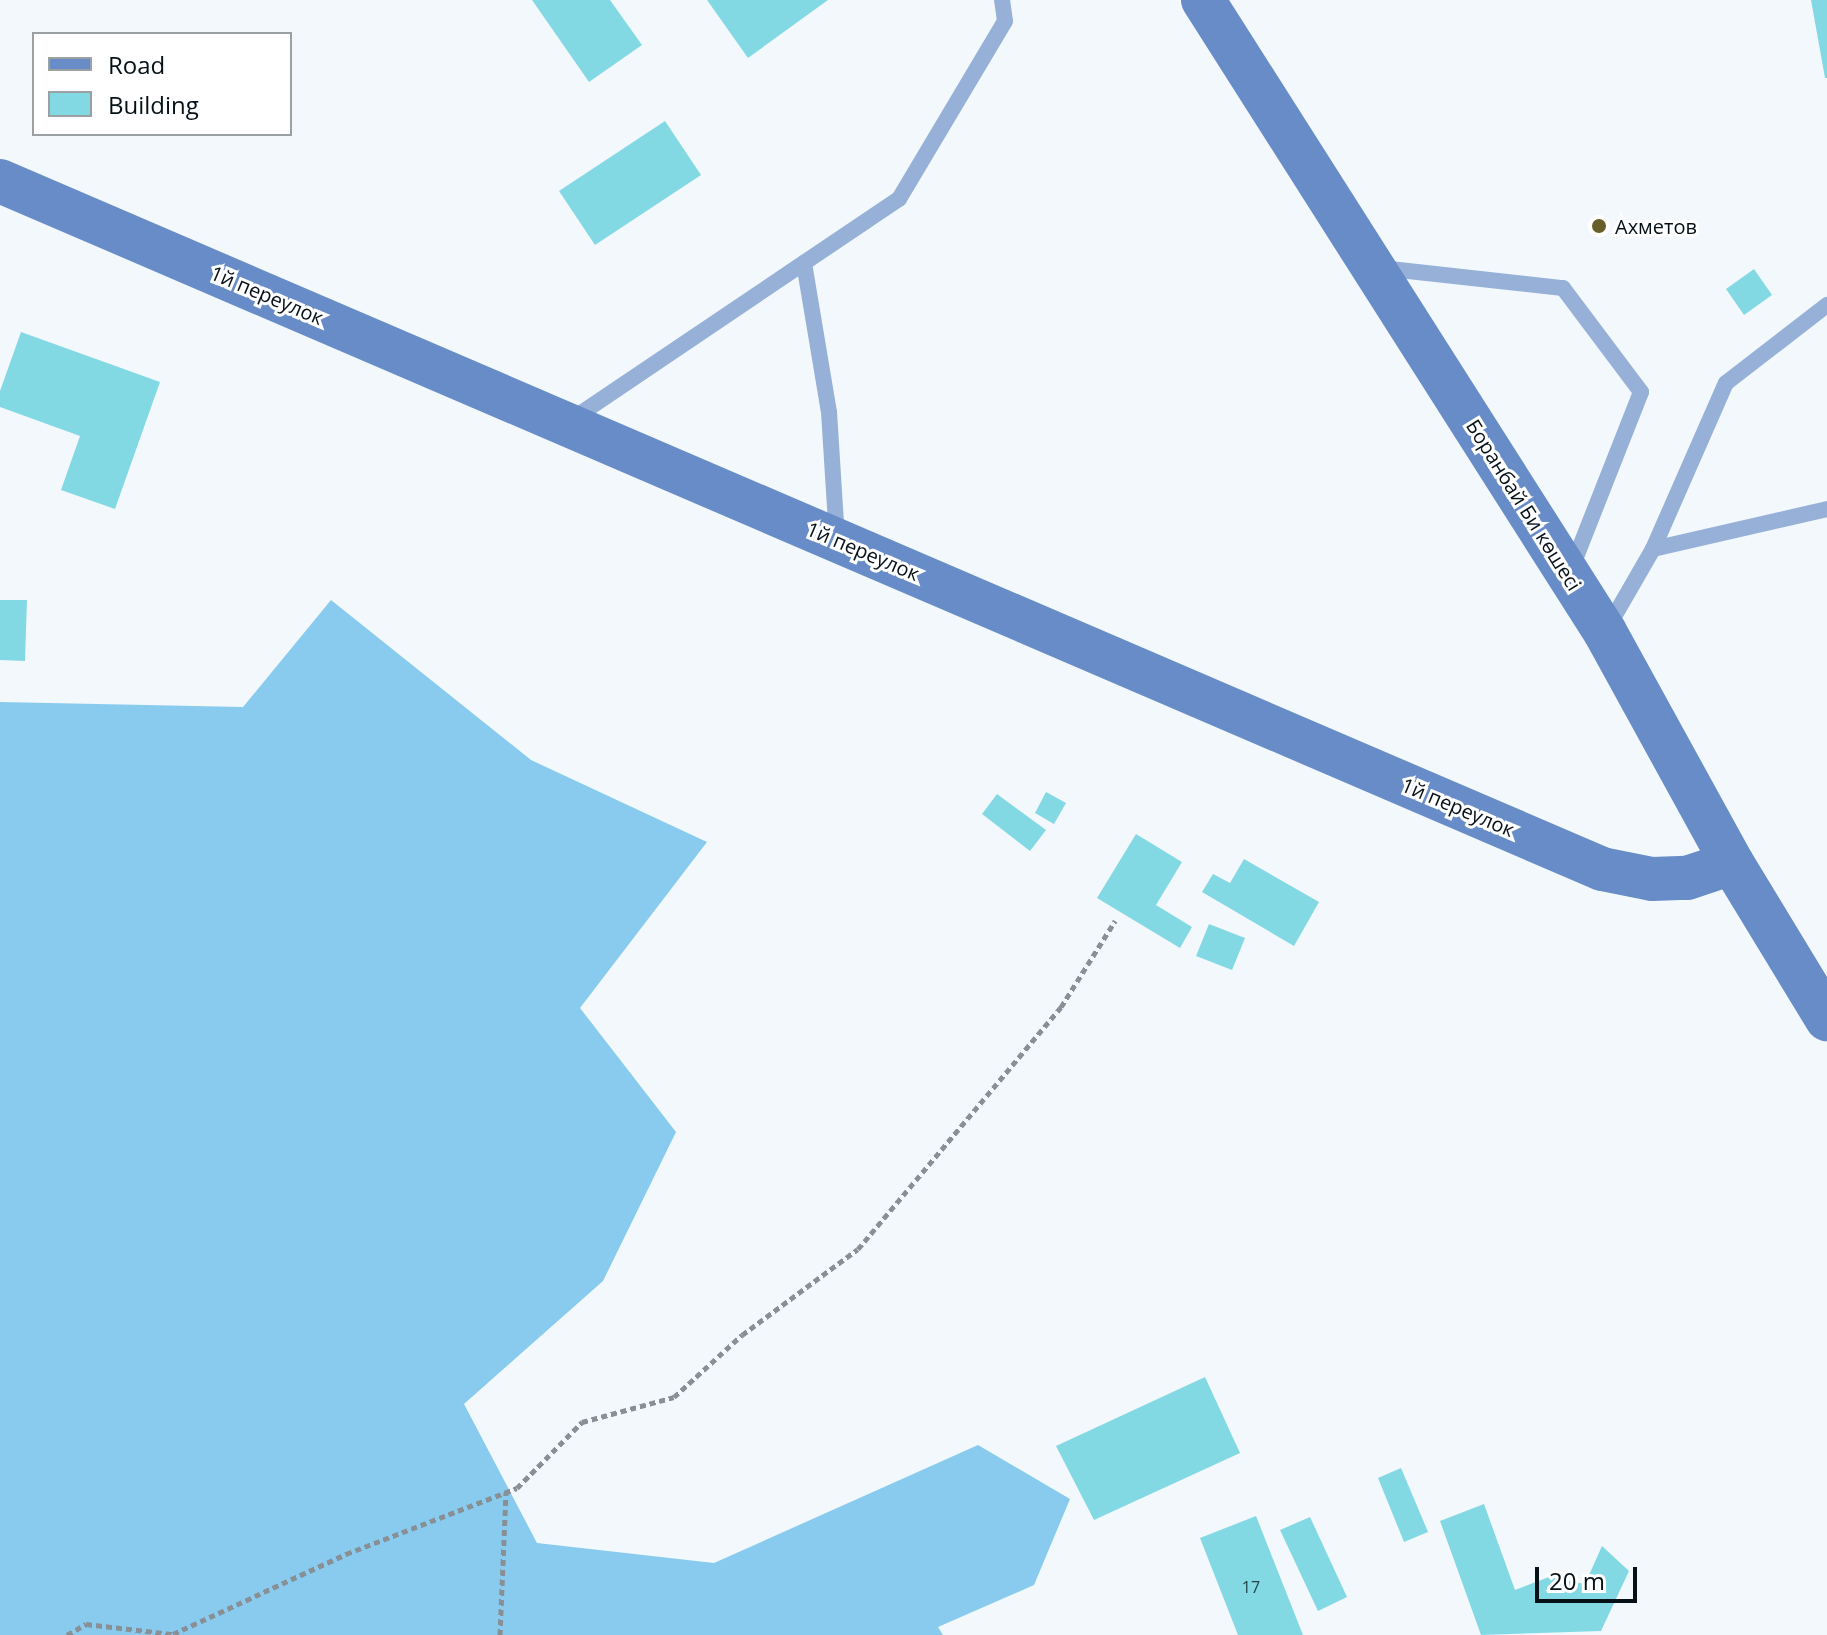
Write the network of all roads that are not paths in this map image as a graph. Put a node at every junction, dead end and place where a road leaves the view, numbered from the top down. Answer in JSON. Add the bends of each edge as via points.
{"nodes":[{"id":1,"x":1002,"y":0,"type":"edge"},
{"id":2,"x":1203,"y":0,"type":"edge"},
{"id":3,"x":0,"y":181,"type":"edge"},
{"id":4,"x":804,"y":263,"type":"junction"},
{"id":5,"x":1373,"y":267,"type":"junction"},
{"id":6,"x":1827,"y":305,"type":"edge"},
{"id":7,"x":566,"y":423,"type":"junction"},
{"id":8,"x":1827,"y":509,"type":"edge"},
{"id":9,"x":837,"y":540,"type":"junction"},
{"id":10,"x":1653,"y":549,"type":"junction"},
{"id":11,"x":1569,"y":575,"type":"junction"},
{"id":12,"x":1605,"y":632,"type":"junction"},
{"id":13,"x":1732,"y":863,"type":"junction"},
{"id":14,"x":1827,"y":1019,"type":"edge"}],
"edges":[{"from":1,"to":4,"type":"lane","via":[[1005,21],[899,199]]},
{"from":2,"to":5,"type":"street","name":"Боранбай Би көшесі"},
{"from":3,"to":7,"type":"street","name":"1й переулок"},
{"from":4,"to":7,"type":"lane"},
{"from":4,"to":9,"type":"lane","via":[[829,412]]},
{"from":5,"to":11,"type":"street","name":"Боранбай Би көшесі"},
{"from":5,"to":11,"type":"lane","via":[[1563,288],[1641,392]]},
{"from":6,"to":10,"type":"lane","via":[[1726,383]]},
{"from":7,"to":9,"type":"street","name":"1й переулок"},
{"from":8,"to":10,"type":"lane"},
{"from":9,"to":13,"type":"street","name":"1й переулок","via":[[1602,869],[1652,879],[1687,878]]},
{"from":10,"to":12,"type":"lane"},
{"from":11,"to":12,"type":"street","name":"Боранбай Би көшесі"},
{"from":12,"to":13,"type":"street","name":"Боранбай Би көшесі"},
{"from":13,"to":14,"type":"street","name":"Боранбай Би көшесі"}]}
